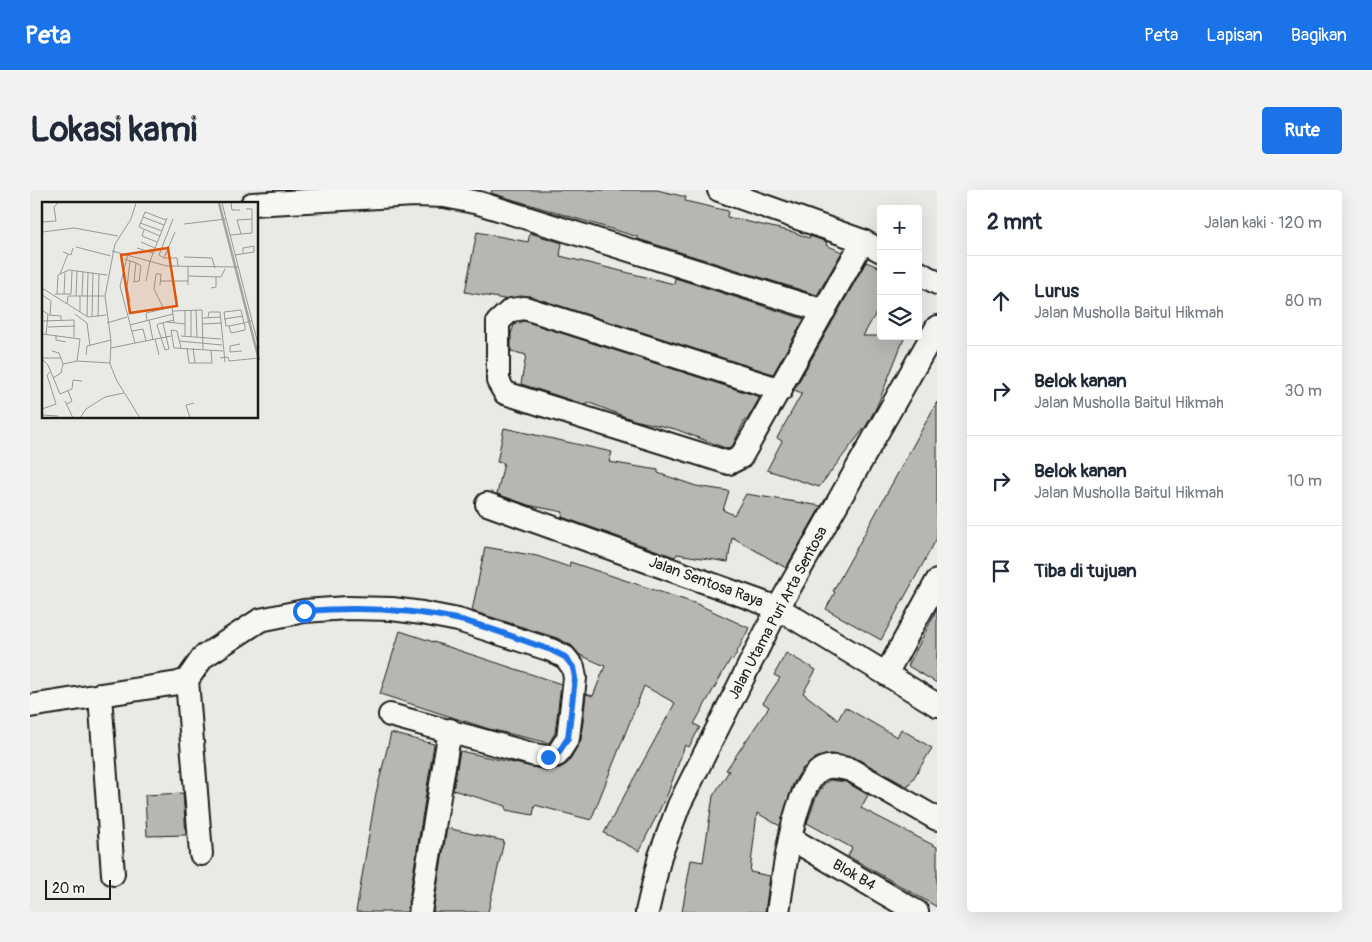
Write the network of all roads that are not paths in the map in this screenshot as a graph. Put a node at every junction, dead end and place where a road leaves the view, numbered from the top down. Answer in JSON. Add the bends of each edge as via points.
{"nodes":[{"id":1,"x":719,"y":190,"type":"edge"},
{"id":2,"x":446,"y":193,"type":"edge"},
{"id":3,"x":259,"y":204,"type":"edge"},
{"id":4,"x":872,"y":246,"type":"edge"},
{"id":5,"x":922,"y":274,"type":"edge"},
{"id":6,"x":937,"y":282,"type":"edge"},
{"id":7,"x":824,"y":312,"type":"junction"},
{"id":8,"x":937,"y":327,"type":"edge"},
{"id":9,"x":781,"y":390,"type":"junction"},
{"id":10,"x":486,"y":504,"type":"dead end"},
{"id":11,"x":937,"y":581,"type":"edge"},
{"id":12,"x":778,"y":608,"type":"junction"},
{"id":13,"x":886,"y":674,"type":"junction"},
{"id":14,"x":187,"y":680,"type":"junction"},
{"id":15,"x":100,"y":695,"type":"junction"},
{"id":16,"x":937,"y":705,"type":"edge"},
{"id":17,"x":30,"y":706,"type":"edge"},
{"id":18,"x":390,"y":715,"type":"dead end"},
{"id":19,"x":450,"y":730,"type":"junction"},
{"id":20,"x":937,"y":819,"type":"edge"},
{"id":21,"x":790,"y":838,"type":"junction"},
{"id":22,"x":201,"y":854,"type":"dead end"},
{"id":23,"x":113,"y":874,"type":"dead end"},
{"id":24,"x":420,"y":912,"type":"edge"},
{"id":25,"x":647,"y":912,"type":"edge"},
{"id":26,"x":778,"y":912,"type":"edge"},
{"id":27,"x":918,"y":912,"type":"edge"}],
"edges":[{"from":1,"to":4,"type":"street"},
{"from":2,"to":3,"type":"street"},
{"from":2,"to":7,"type":"street"},
{"from":4,"to":7,"type":"street"},
{"from":5,"to":6,"type":"street"},
{"from":7,"to":9,"type":"street"},
{"from":8,"to":12,"type":"street","name":"Jalan Utama Puri Arta Sentosa"},
{"from":9,"to":9,"type":"street","via":[[741,457],[735,462],[721,463],[505,393],[498,381],[498,322],[510,310],[525,308]]},
{"from":10,"to":12,"type":"street","name":"Jalan Sentosa Raya"},
{"from":11,"to":13,"type":"street"},
{"from":12,"to":13,"type":"street","name":"Jalan Sentosa Raya"},
{"from":12,"to":25,"type":"street","name":"Jalan Utama Puri Arta Sentosa","via":[[668,830]]},
{"from":13,"to":16,"type":"street","name":"Jalan Sentosa Raya"},
{"from":14,"to":15,"type":"street"},
{"from":14,"to":19,"type":"street","via":[[203,657],[260,620],[304,611],[347,608],[392,609],[458,620],[551,650],[565,657],[573,667],[575,678],[568,738],[557,755],[535,755]]},
{"from":14,"to":22,"type":"street"},
{"from":15,"to":17,"type":"street"},
{"from":15,"to":23,"type":"street"},
{"from":18,"to":19,"type":"street"},
{"from":19,"to":24,"type":"street"},
{"from":20,"to":21,"type":"street","via":[[851,770],[832,767],[818,772],[805,788]]},
{"from":21,"to":26,"type":"street"},
{"from":21,"to":27,"type":"street","name":"Blok B4"}]}
